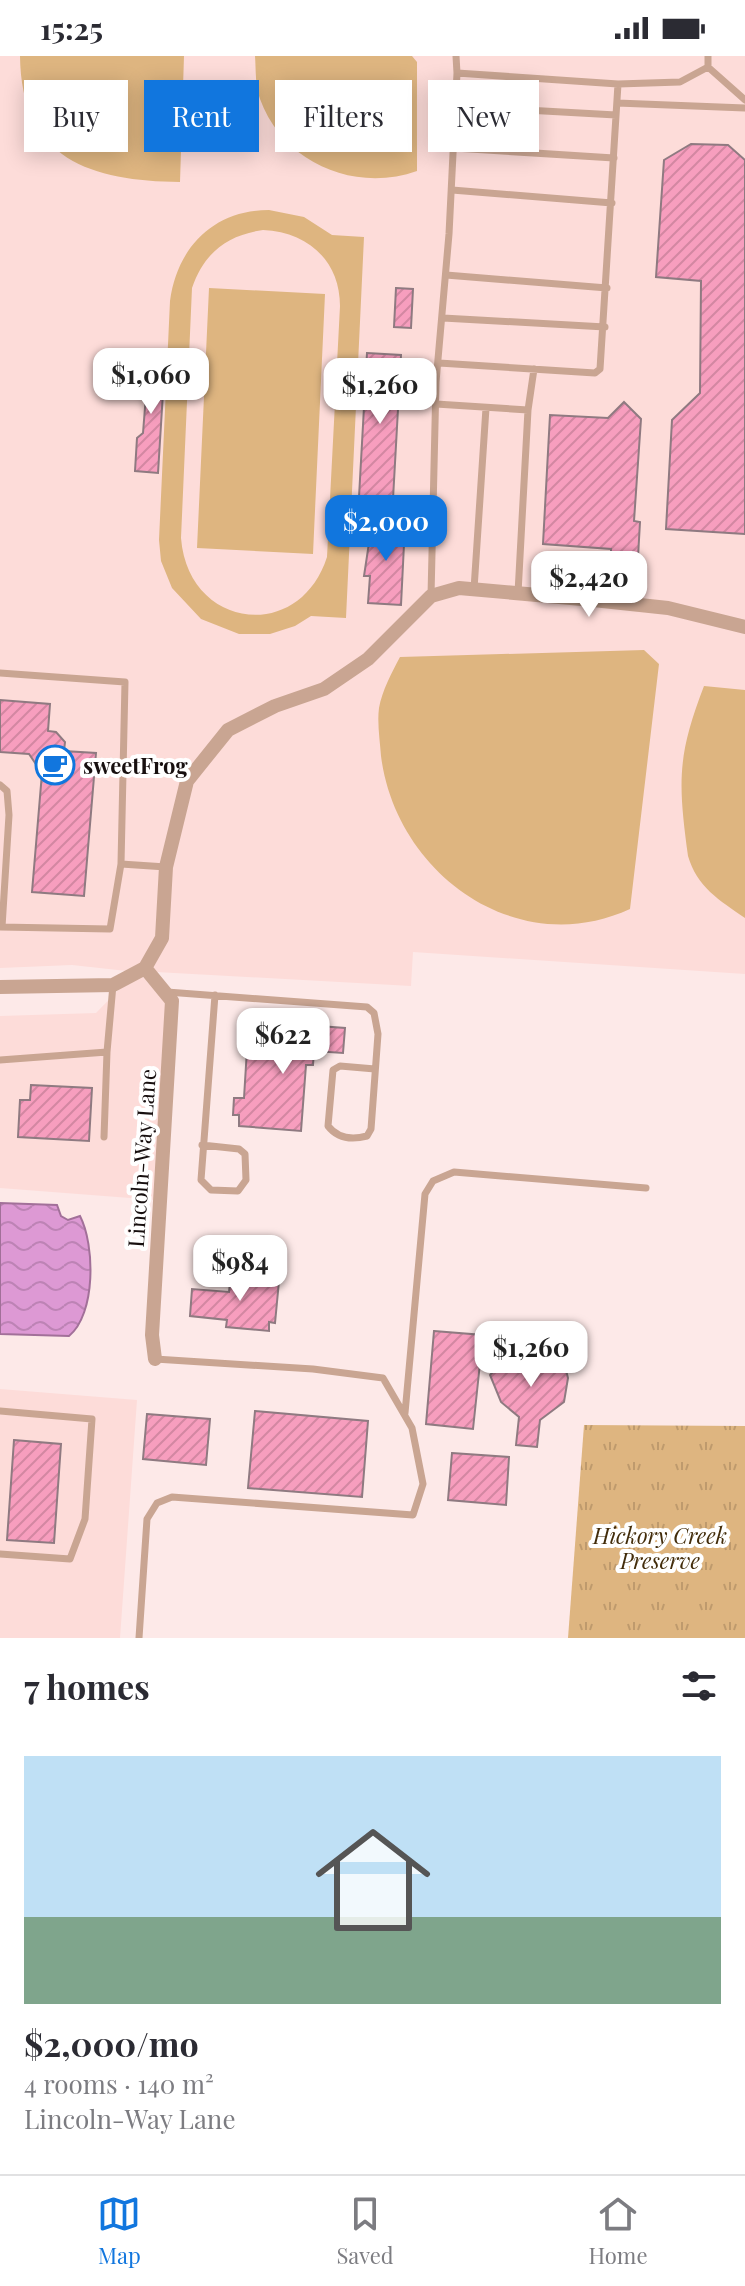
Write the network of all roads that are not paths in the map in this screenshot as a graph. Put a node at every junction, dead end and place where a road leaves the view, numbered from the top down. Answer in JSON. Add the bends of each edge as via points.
{"nodes":[{"id":1,"x":456,"y":56,"type":"edge"},
{"id":2,"x":708,"y":56,"type":"edge"},
{"id":3,"x":708,"y":67,"type":"junction"},
{"id":4,"x":457,"y":73,"type":"junction"},
{"id":5,"x":457,"y":80,"type":"edge"},
{"id":6,"x":618,"y":84,"type":"junction"},
{"id":7,"x":745,"y":100,"type":"edge"},
{"id":8,"x":617,"y":103,"type":"junction"},
{"id":9,"x":745,"y":108,"type":"edge"},
{"id":10,"x":539,"y":111,"type":"edge"},
{"id":11,"x":616,"y":115,"type":"junction"},
{"id":12,"x":454,"y":152,"type":"edge"},
{"id":13,"x":518,"y":152,"type":"edge"},
{"id":14,"x":614,"y":158,"type":"junction"},
{"id":15,"x":452,"y":190,"type":"junction"},
{"id":16,"x":612,"y":203,"type":"junction"},
{"id":17,"x":446,"y":275,"type":"junction"},
{"id":18,"x":607,"y":288,"type":"junction"},
{"id":19,"x":443,"y":318,"type":"junction"},
{"id":20,"x":605,"y":327,"type":"junction"},
{"id":21,"x":439,"y":363,"type":"junction"},
{"id":22,"x":534,"y":369,"type":"junction"},
{"id":23,"x":436,"y":404,"type":"junction"},
{"id":24,"x":486,"y":408,"type":"junction"},
{"id":25,"x":528,"y":410,"type":"junction"},
{"id":26,"x":474,"y":589,"type":"junction"},
{"id":27,"x":518,"y":593,"type":"junction"},
{"id":28,"x":431,"y":596,"type":"junction"},
{"id":29,"x":745,"y":627,"type":"edge"},
{"id":30,"x":0,"y":673,"type":"edge"},
{"id":31,"x":0,"y":785,"type":"edge"},
{"id":32,"x":121,"y":864,"type":"junction"},
{"id":33,"x":166,"y":867,"type":"junction"},
{"id":34,"x":1,"y":927,"type":"edge"},
{"id":35,"x":145,"y":968,"type":"junction"},
{"id":36,"x":113,"y":985,"type":"junction"},
{"id":37,"x":0,"y":987,"type":"edge"},
{"id":38,"x":164,"y":991,"type":"junction"},
{"id":39,"x":215,"y":995,"type":"junction"},
{"id":40,"x":107,"y":1052,"type":"junction"},
{"id":41,"x":0,"y":1060,"type":"edge"},
{"id":42,"x":375,"y":1069,"type":"junction"},
{"id":43,"x":104,"y":1137,"type":"dead end"},
{"id":44,"x":202,"y":1145,"type":"junction"},
{"id":45,"x":646,"y":1188,"type":"dead end"},
{"id":46,"x":155,"y":1359,"type":"joint"},
{"id":47,"x":0,"y":1411,"type":"edge"},
{"id":48,"x":405,"y":1415,"type":"junction"},
{"id":49,"x":0,"y":1554,"type":"edge"},
{"id":50,"x":139,"y":1638,"type":"edge"}],
"edges":[{"from":1,"to":4,"type":"lane"},
{"from":2,"to":3,"type":"lane"},
{"from":3,"to":6,"type":"lane","via":[[680,82]]},
{"from":3,"to":7,"type":"lane"},
{"from":4,"to":5,"type":"lane"},
{"from":4,"to":6,"type":"lane"},
{"from":6,"to":8,"type":"lane"},
{"from":8,"to":9,"type":"lane"},
{"from":8,"to":11,"type":"lane"},
{"from":10,"to":11,"type":"lane"},
{"from":11,"to":14,"type":"lane"},
{"from":12,"to":15,"type":"lane"},
{"from":13,"to":14,"type":"lane"},
{"from":14,"to":16,"type":"lane"},
{"from":15,"to":16,"type":"lane"},
{"from":15,"to":17,"type":"lane"},
{"from":16,"to":18,"type":"lane"},
{"from":17,"to":18,"type":"lane"},
{"from":17,"to":19,"type":"lane"},
{"from":18,"to":20,"type":"lane"},
{"from":19,"to":20,"type":"lane"},
{"from":19,"to":21,"type":"lane"},
{"from":20,"to":22,"type":"lane","via":[[602,363],[595,373]]},
{"from":21,"to":22,"type":"lane"},
{"from":21,"to":23,"type":"lane"},
{"from":22,"to":25,"type":"lane"},
{"from":23,"to":24,"type":"lane"},
{"from":23,"to":28,"type":"lane"},
{"from":24,"to":25,"type":"lane"},
{"from":24,"to":26,"type":"lane"},
{"from":25,"to":27,"type":"lane"},
{"from":26,"to":27,"type":"street"},
{"from":26,"to":28,"type":"street"},
{"from":27,"to":29,"type":"street","via":[[668,608]]},
{"from":28,"to":33,"type":"street","via":[[368,659],[324,689],[228,730],[187,781]]},
{"from":30,"to":32,"type":"lane","via":[[125,682]]},
{"from":31,"to":34,"type":"lane","via":[[7,791],[9,815]]},
{"from":32,"to":33,"type":"lane"},
{"from":32,"to":34,"type":"lane","via":[[110,929]]},
{"from":33,"to":35,"type":"street","via":[[162,938]]},
{"from":35,"to":36,"type":"street"},
{"from":35,"to":38,"type":"street","name":"Lincoln-Way Lane"},
{"from":36,"to":37,"type":"street"},
{"from":36,"to":40,"type":"lane"},
{"from":38,"to":39,"type":"lane"},
{"from":38,"to":46,"type":"street","name":"Lincoln-Way Lane","via":[[172,1001],[152,1335]]},
{"from":39,"to":42,"type":"lane","via":[[367,1007],[378,1023]]},
{"from":39,"to":44,"type":"lane"},
{"from":40,"to":41,"type":"lane"},
{"from":40,"to":43,"type":"lane"},
{"from":42,"to":42,"type":"lane","via":[[367,1136],[334,1134],[328,1116],[333,1070]]},
{"from":44,"to":44,"type":"lane","via":[[203,1186],[238,1191],[246,1180],[245,1154]]},
{"from":45,"to":48,"type":"lane","via":[[454,1172],[433,1181],[425,1194]]},
{"from":46,"to":48,"type":"lane","via":[[383,1378]]},
{"from":47,"to":49,"type":"lane","via":[[92,1419],[85,1519],[70,1559]]},
{"from":48,"to":50,"type":"lane","via":[[423,1484],[413,1515],[172,1497],[157,1503],[147,1519]]}]}
